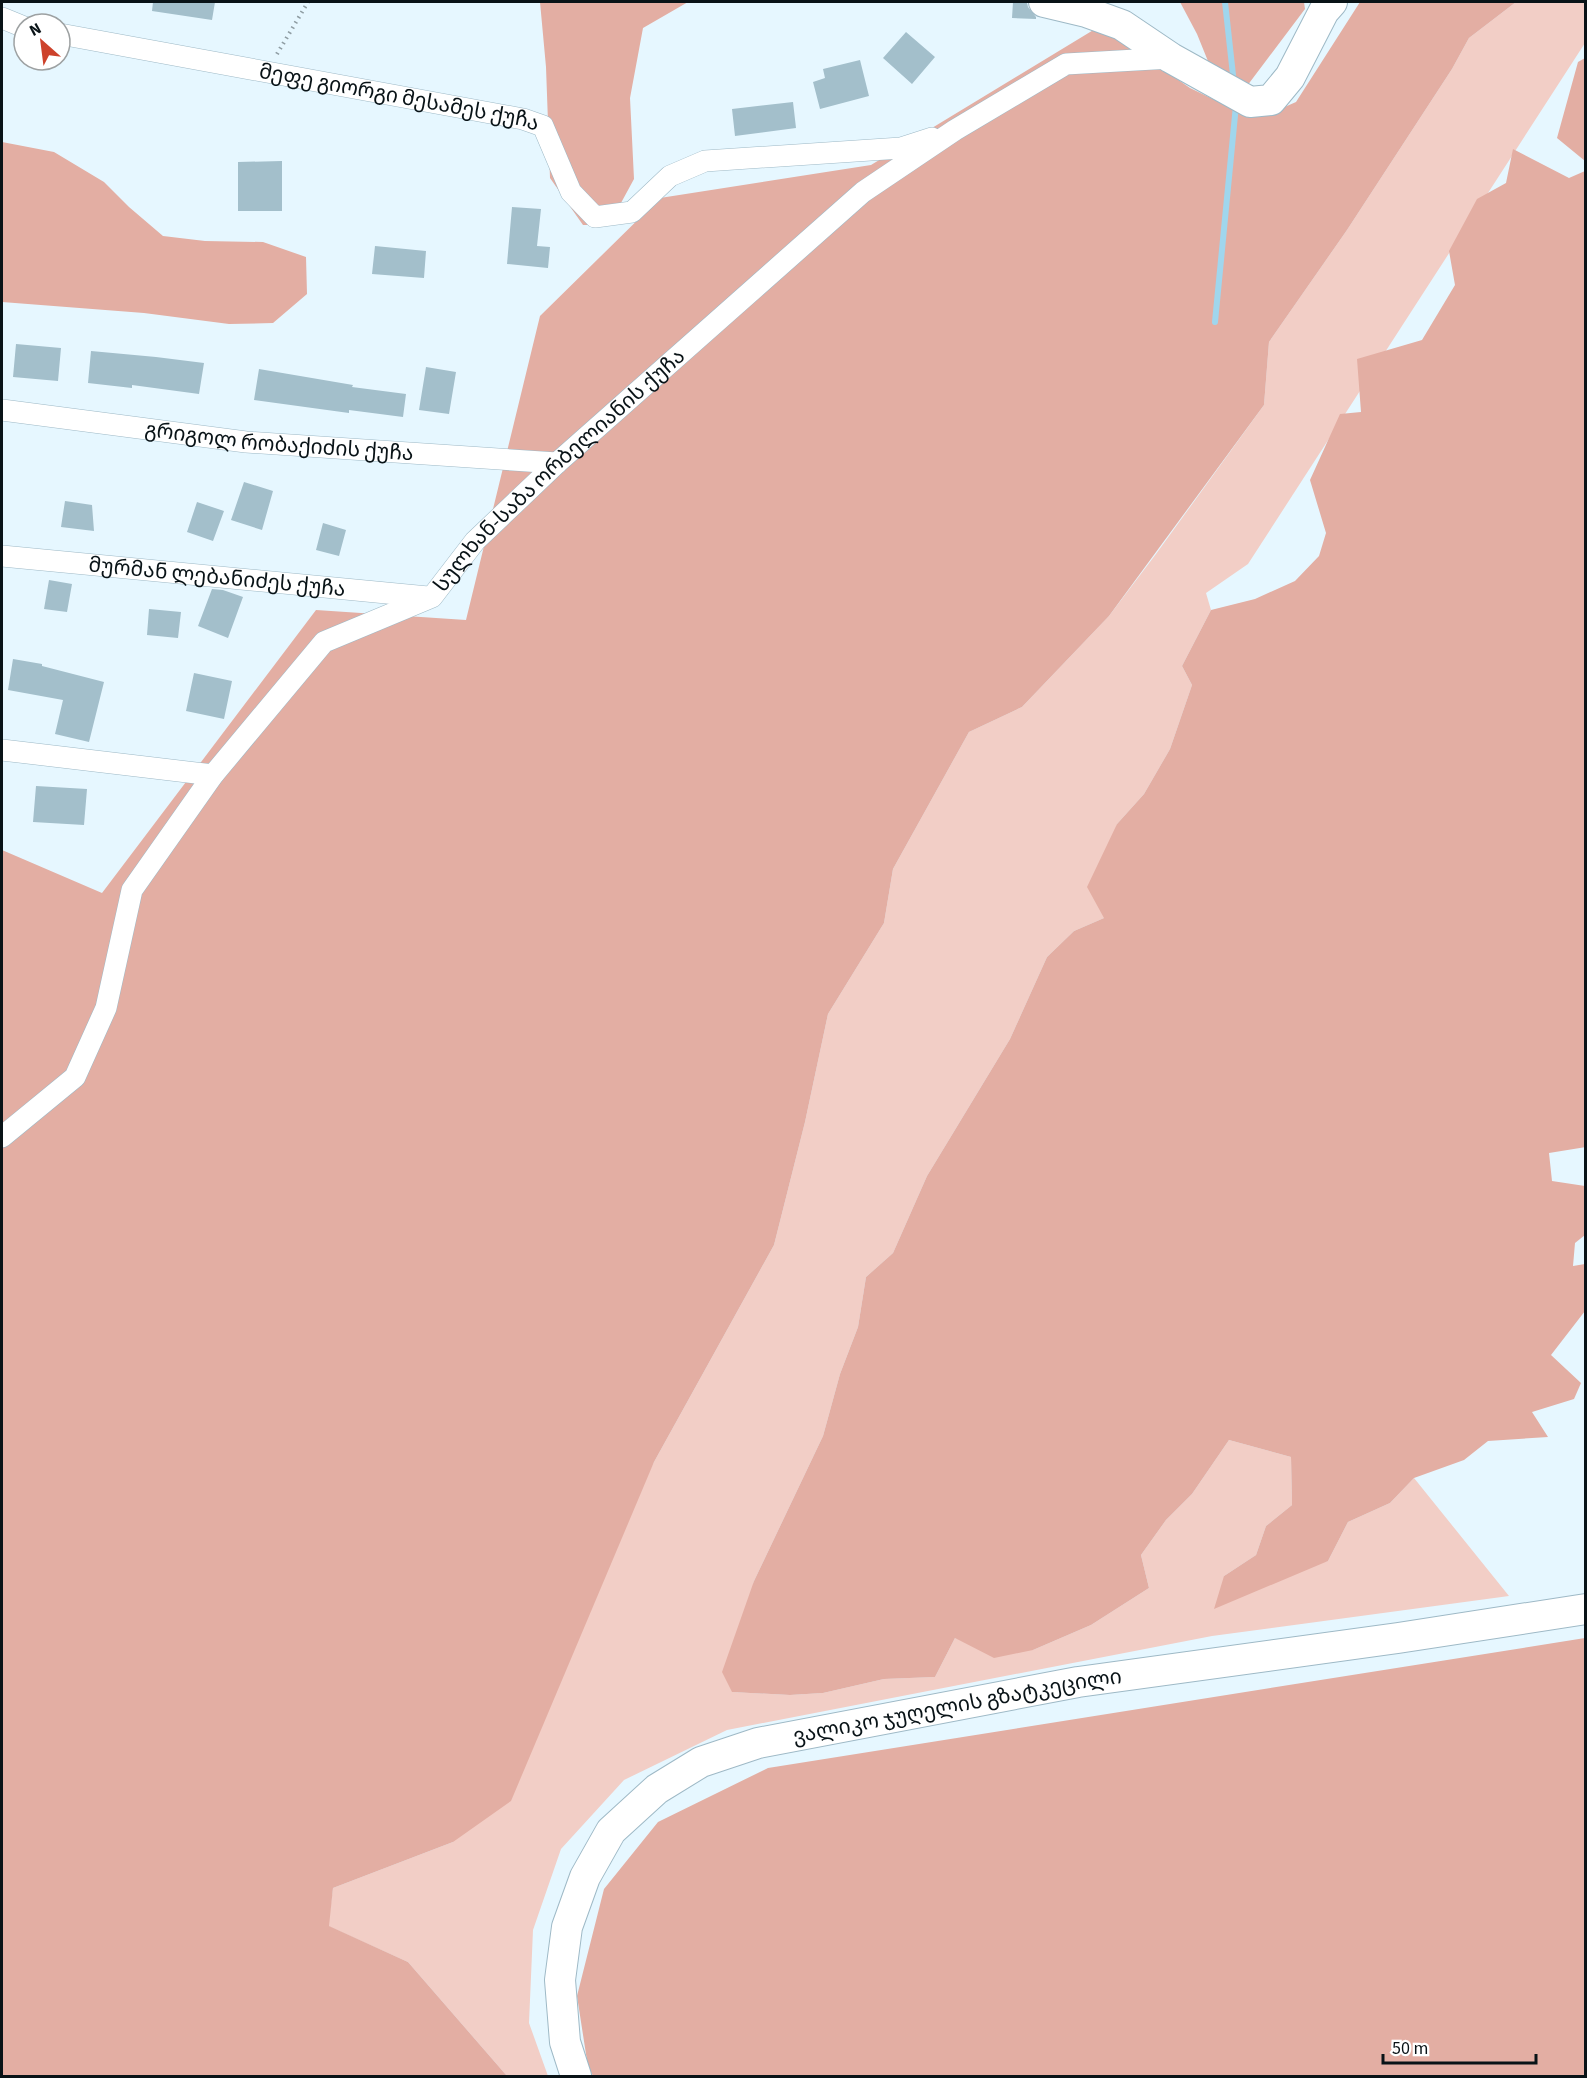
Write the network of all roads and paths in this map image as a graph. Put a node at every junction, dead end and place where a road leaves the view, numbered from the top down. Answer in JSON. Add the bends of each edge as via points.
{"nodes":[{"id":1,"x":308,"y":2,"type":"edge"},
{"id":2,"x":1044,"y":2,"type":"edge"},
{"id":3,"x":1332,"y":2,"type":"edge"},
{"id":4,"x":72,"y":36,"type":"edge"},
{"id":5,"x":1171,"y":58,"type":"junction"},
{"id":6,"x":266,"y":72,"type":"junction"},
{"id":7,"x":955,"y":130,"type":"junction"},
{"id":8,"x":2,"y":410,"type":"edge"},
{"id":9,"x":557,"y":463,"type":"junction"},
{"id":10,"x":2,"y":556,"type":"edge"},
{"id":11,"x":432,"y":597,"type":"junction"},
{"id":12,"x":2,"y":750,"type":"edge"},
{"id":13,"x":213,"y":775,"type":"junction"},
{"id":14,"x":2,"y":1137,"type":"edge"},
{"id":15,"x":1586,"y":1609,"type":"edge"},
{"id":16,"x":576,"y":2076,"type":"edge"}],
"edges":[{"from":1,"to":6,"type":"path"},
{"from":2,"to":5,"type":"main road","via":[[1122,25]]},
{"from":3,"to":5,"type":"main road","via":[[1290,76],[1271,100],[1250,102]]},
{"from":4,"to":6,"type":"street","name":"მეფე გიორგი მესამეს ქუჩა"},
{"from":5,"to":7,"type":"street","name":"სულხან-საბა ორბელიანის ქუჩა","via":[[1066,64]]},
{"from":6,"to":7,"type":"street","name":"მეფე გიორგი მესამეს ქუჩა","via":[[523,119],[543,126],[571,192],[595,217],[632,212],[670,176],[705,161],[901,148]]},
{"from":7,"to":9,"type":"street","name":"სულხან-საბა ორბელიანის ქუჩა","via":[[863,192]]},
{"from":8,"to":9,"type":"street","name":"გრიგოლ რობაქიძის ქუჩა","via":[[246,442]]},
{"from":9,"to":11,"type":"street","name":"სულხან-საბა ორბელიანის ქუჩა","via":[[475,541]]},
{"from":10,"to":11,"type":"street","name":"მურმან ლებანიძეს ქუჩა"},
{"from":11,"to":13,"type":"street","name":"სულხან-საბა ორბელიანის ქუჩა","via":[[324,642]]},
{"from":12,"to":13,"type":"street"},
{"from":13,"to":14,"type":"street","name":"სულხან-საბა ორბელიანის ქუჩა","via":[[132,890],[106,1008],[75,1077]]},
{"from":15,"to":16,"type":"main road","name":"ვალიკო ჯუღელის გზატკეცილი","via":[[1078,1682],[758,1743],[701,1762],[657,1789],[611,1831],[585,1877],[567,1927],[560,1980],[565,2042]]}]}
